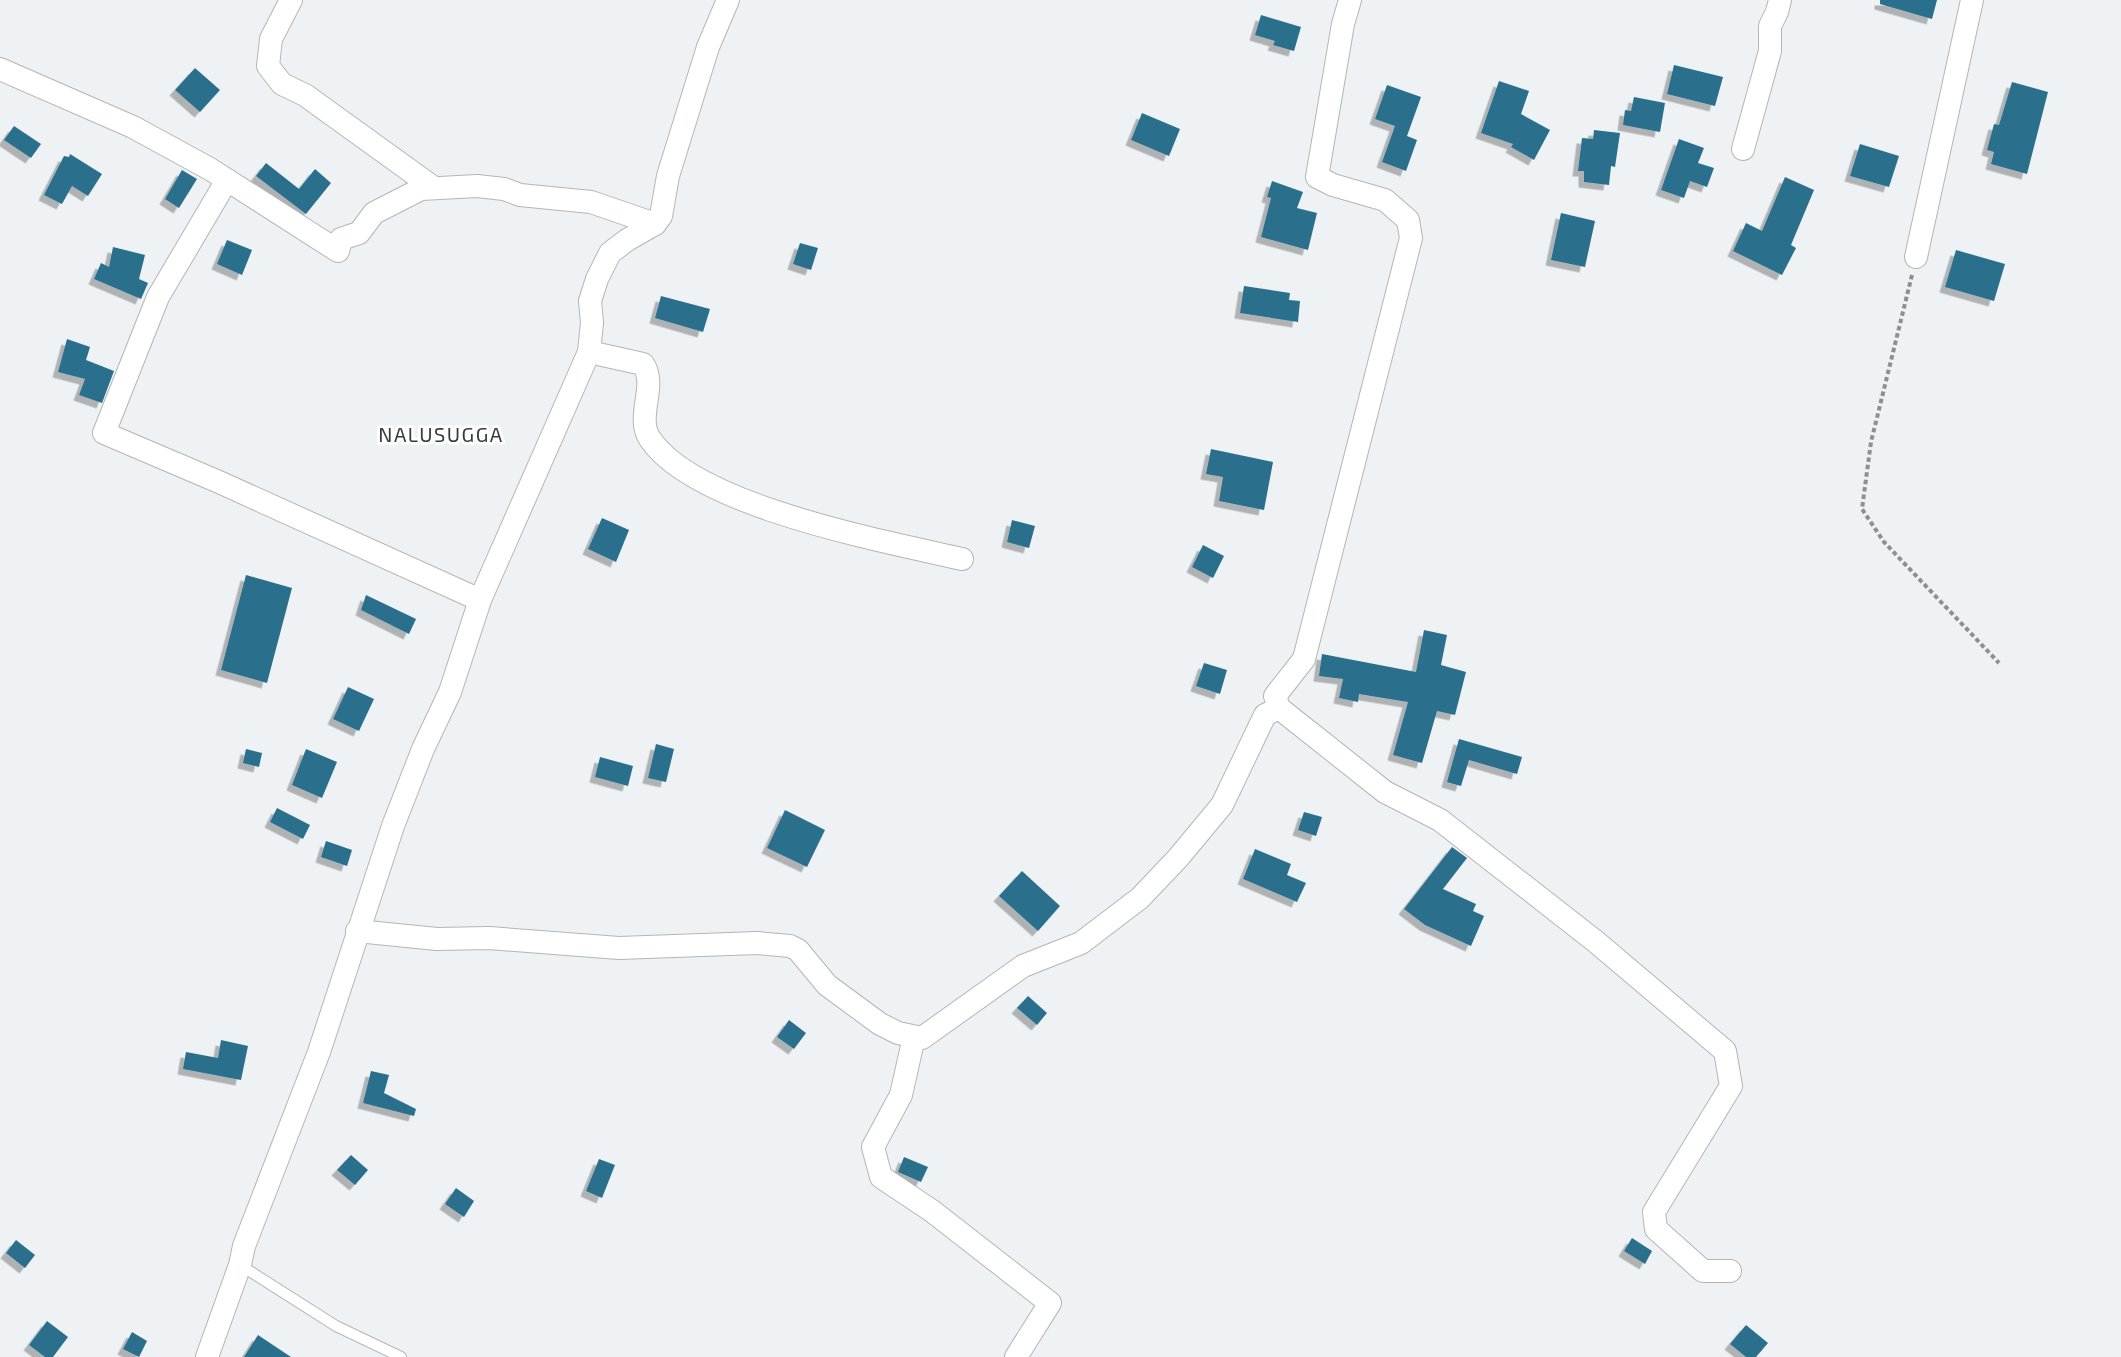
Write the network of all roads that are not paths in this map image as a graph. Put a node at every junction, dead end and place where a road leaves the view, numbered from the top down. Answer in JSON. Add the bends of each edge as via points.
{"nodes":[{"id":1,"x":291,"y":0,"type":"edge"},
{"id":2,"x":728,"y":0,"type":"edge"},
{"id":3,"x":1350,"y":0,"type":"edge"},
{"id":4,"x":1780,"y":0,"type":"edge"},
{"id":5,"x":1972,"y":0,"type":"edge"},
{"id":6,"x":0,"y":69,"type":"edge"},
{"id":7,"x":1743,"y":149,"type":"dead end"},
{"id":8,"x":227,"y":180,"type":"junction"},
{"id":9,"x":434,"y":188,"type":"junction"},
{"id":10,"x":655,"y":224,"type":"junction"},
{"id":11,"x":1916,"y":257,"type":"road end"},
{"id":12,"x":589,"y":352,"type":"junction"},
{"id":13,"x":962,"y":559,"type":"dead end"},
{"id":14,"x":480,"y":600,"type":"junction"},
{"id":15,"x":1279,"y":708,"type":"junction"},
{"id":16,"x":357,"y":931,"type":"junction"},
{"id":17,"x":914,"y":1037,"type":"junction"},
{"id":18,"x":240,"y":1265,"type":"junction"},
{"id":19,"x":1730,"y":1271,"type":"dead end"},
{"id":20,"x":207,"y":1357,"type":"edge"},
{"id":21,"x":401,"y":1357,"type":"edge"},
{"id":22,"x":1016,"y":1357,"type":"edge"}],
"edges":[{"from":1,"to":9,"type":"street","via":[[271,39],[268,66],[282,84],[305,95]]},
{"from":2,"to":10,"type":"street","via":[[708,47],[668,176],[661,216]]},
{"from":3,"to":15,"type":"street","via":[[1317,177],[1385,200],[1408,220],[1411,238],[1304,659],[1275,696]]},
{"from":4,"to":7,"type":"street","via":[[1770,26],[1770,51]]},
{"from":5,"to":11,"type":"street"},
{"from":6,"to":8,"type":"street","via":[[133,127]]},
{"from":8,"to":9,"type":"street","via":[[338,251],[341,239],[358,233],[374,213],[421,189]]},
{"from":8,"to":14,"type":"street","via":[[158,297],[104,433]]},
{"from":9,"to":10,"type":"street","via":[[477,186],[520,195],[573,198]]},
{"from":10,"to":12,"type":"street","via":[[610,253],[590,302]]},
{"from":12,"to":13,"type":"street","via":[[645,366],[647,436],[690,477],[786,515]]},
{"from":12,"to":14,"type":"street"},
{"from":14,"to":16,"type":"street","via":[[450,692],[393,826]]},
{"from":15,"to":17,"type":"street","via":[[1265,715],[1222,805],[1140,898],[1081,943],[1023,966],[922,1038]]},
{"from":15,"to":19,"type":"street","via":[[1385,792],[1440,820],[1725,1051],[1731,1086],[1654,1212],[1656,1229],[1703,1271]]},
{"from":16,"to":17,"type":"street","via":[[619,948],[757,943],[790,946],[798,950],[827,985],[880,1024]]},
{"from":16,"to":18,"type":"street","via":[[319,1052]]},
{"from":17,"to":22,"type":"street","via":[[901,1095],[873,1147],[880,1177],[932,1211],[1050,1303]]},
{"from":18,"to":20,"type":"street"},
{"from":18,"to":21,"type":"lane","via":[[336,1326]]}]}
